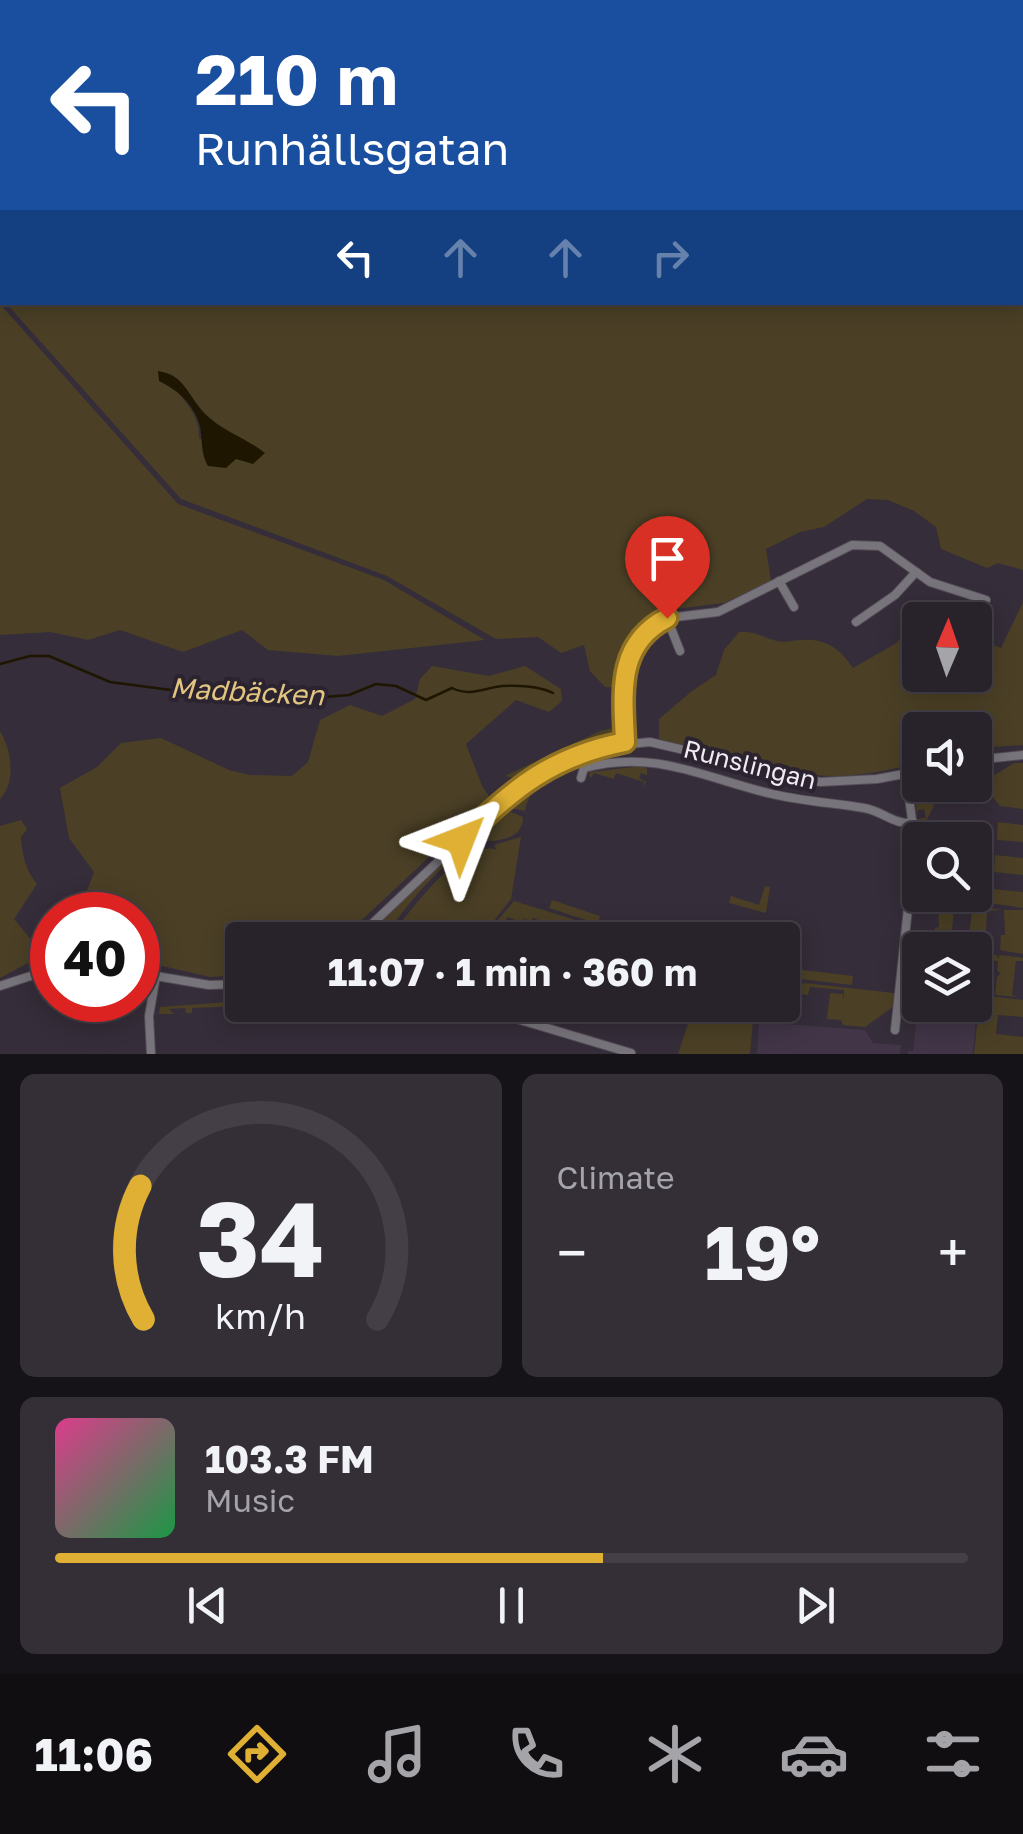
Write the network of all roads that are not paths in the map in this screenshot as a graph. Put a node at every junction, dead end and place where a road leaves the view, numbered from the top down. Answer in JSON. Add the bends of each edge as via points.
{"nodes":[{"id":1,"x":916,"y":572,"type":"junction"},
{"id":2,"x":779,"y":581,"type":"junction"},
{"id":3,"x":986,"y":600,"type":"dead end"},
{"id":4,"x":794,"y":607,"type":"dead end"},
{"id":5,"x":667,"y":618,"type":"junction"},
{"id":6,"x":856,"y":622,"type":"dead end"},
{"id":7,"x":680,"y":651,"type":"dead end"},
{"id":8,"x":625,"y":742,"type":"junction"},
{"id":9,"x":1023,"y":754,"type":"edge"},
{"id":10,"x":992,"y":758,"type":"edge"},
{"id":11,"x":902,"y":775,"type":"edge"},
{"id":12,"x":581,"y":778,"type":"dead end"},
{"id":13,"x":906,"y":822,"type":"edge"},
{"id":14,"x":909,"y":912,"type":"edge"},
{"id":15,"x":377,"y":922,"type":"edge"},
{"id":16,"x":30,"y":976,"type":"edge"},
{"id":17,"x":160,"y":977,"type":"edge"},
{"id":18,"x":225,"y":984,"type":"edge"},
{"id":19,"x":0,"y":986,"type":"edge"},
{"id":20,"x":150,"y":1022,"type":"edge"},
{"id":21,"x":527,"y":1022,"type":"edge"},
{"id":22,"x":895,"y":1030,"type":"dead end"},
{"id":23,"x":632,"y":1053,"type":"edge"},
{"id":24,"x":151,"y":1054,"type":"edge"}],
"edges":[{"from":1,"to":2,"type":"street","via":[[887,549],[863,544]]},
{"from":1,"to":3,"type":"street"},
{"from":1,"to":6,"type":"street"},
{"from":2,"to":4,"type":"street"},
{"from":2,"to":5,"type":"street","via":[[718,612]]},
{"from":5,"to":7,"type":"street"},
{"from":5,"to":8,"type":"street","via":[[648,628],[630,652]]},
{"from":8,"to":11,"type":"street","via":[[672,746],[820,782]]},
{"from":8,"to":15,"type":"street","via":[[572,756],[516,787]]},
{"from":9,"to":10,"type":"street"},
{"from":12,"to":13,"type":"street","name":"Runslingan","via":[[594,765],[658,761],[767,793],[869,809]]},
{"from":14,"to":22,"type":"street"},
{"from":16,"to":19,"type":"street"},
{"from":17,"to":18,"type":"street"},
{"from":20,"to":24,"type":"street"},
{"from":21,"to":23,"type":"street"}]}
